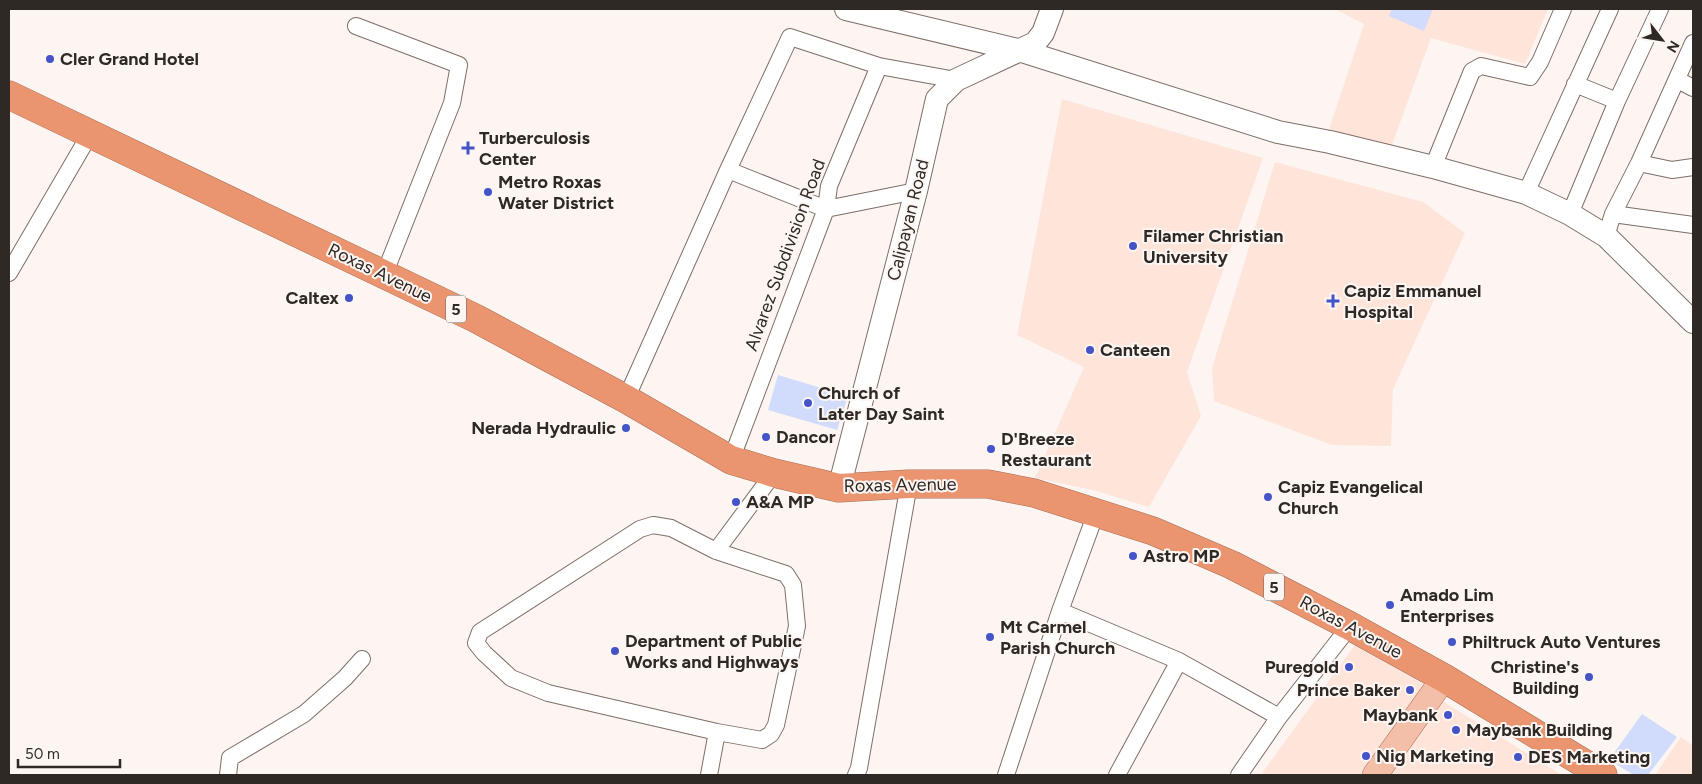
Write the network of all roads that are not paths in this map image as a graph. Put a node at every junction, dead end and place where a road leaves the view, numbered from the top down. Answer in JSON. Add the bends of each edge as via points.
{"nodes":[{"id":1,"x":846,"y":9,"type":"edge"},
{"id":2,"x":1052,"y":9,"type":"edge"},
{"id":3,"x":1563,"y":9,"type":"edge"},
{"id":4,"x":1610,"y":9,"type":"edge"},
{"id":5,"x":1660,"y":9,"type":"edge"},
{"id":6,"x":356,"y":26,"type":"dead end"},
{"id":7,"x":1693,"y":43,"type":"edge"},
{"id":8,"x":1022,"y":51,"type":"junction"},
{"id":9,"x":879,"y":66,"type":"junction"},
{"id":10,"x":956,"y":80,"type":"junction"},
{"id":11,"x":1678,"y":80,"type":"junction"},
{"id":12,"x":1575,"y":84,"type":"junction"},
{"id":13,"x":1693,"y":88,"type":"edge"},
{"id":14,"x":9,"y":95,"type":"edge"},
{"id":15,"x":1617,"y":101,"type":"junction"},
{"id":16,"x":90,"y":134,"type":"junction"},
{"id":17,"x":1639,"y":163,"type":"junction"},
{"id":18,"x":1433,"y":167,"type":"junction"},
{"id":19,"x":1693,"y":168,"type":"edge"},
{"id":20,"x":728,"y":170,"type":"junction"},
{"id":21,"x":916,"y":191,"type":"junction"},
{"id":22,"x":1526,"y":193,"type":"junction"},
{"id":23,"x":826,"y":209,"type":"junction"},
{"id":24,"x":1570,"y":214,"type":"junction"},
{"id":25,"x":1613,"y":214,"type":"junction"},
{"id":26,"x":1693,"y":225,"type":"edge"},
{"id":27,"x":1606,"y":236,"type":"junction"},
{"id":28,"x":9,"y":273,"type":"edge"},
{"id":29,"x":384,"y":275,"type":"junction"},
{"id":30,"x":1693,"y":322,"type":"edge"},
{"id":31,"x":626,"y":399,"type":"junction"},
{"id":32,"x":732,"y":460,"type":"junction"},
{"id":33,"x":774,"y":473,"type":"junction"},
{"id":34,"x":909,"y":484,"type":"junction"},
{"id":35,"x":839,"y":488,"type":"junction"},
{"id":36,"x":1096,"y":513,"type":"junction"},
{"id":37,"x":716,"y":551,"type":"junction"},
{"id":38,"x":1060,"y":612,"type":"junction"},
{"id":39,"x":1350,"y":626,"type":"junction"},
{"id":40,"x":362,"y":659,"type":"dead end"},
{"id":41,"x":1179,"y":660,"type":"junction"},
{"id":42,"x":1444,"y":678,"type":"junction"},
{"id":43,"x":1279,"y":717,"type":"junction"},
{"id":44,"x":718,"y":732,"type":"junction"},
{"id":45,"x":228,"y":775,"type":"edge"},
{"id":46,"x":709,"y":775,"type":"edge"},
{"id":47,"x":856,"y":775,"type":"edge"},
{"id":48,"x":1006,"y":775,"type":"edge"},
{"id":49,"x":1117,"y":775,"type":"edge"},
{"id":50,"x":1239,"y":775,"type":"edge"},
{"id":51,"x":1375,"y":775,"type":"edge"},
{"id":52,"x":1603,"y":775,"type":"edge"}],
"edges":[{"from":1,"to":8,"type":"street"},
{"from":2,"to":8,"type":"street","name":"Calipayan Road","via":[[1043,33]]},
{"from":3,"to":18,"type":"street","via":[[1530,77],[1481,66],[1472,71]]},
{"from":4,"to":12,"type":"street"},
{"from":5,"to":15,"type":"street"},
{"from":6,"to":29,"type":"street","via":[[459,65],[452,103]]},
{"from":7,"to":11,"type":"street"},
{"from":8,"to":10,"type":"street","name":"Calipayan Road"},
{"from":8,"to":18,"type":"street","via":[[1278,132]]},
{"from":9,"to":10,"type":"street"},
{"from":9,"to":20,"type":"street","via":[[790,37]]},
{"from":9,"to":23,"type":"street","name":"Alvarez Subdivision Road","via":[[829,186]]},
{"from":10,"to":21,"type":"street","name":"Calipayan Road","via":[[937,99]]},
{"from":11,"to":13,"type":"street"},
{"from":11,"to":17,"type":"street"},
{"from":12,"to":15,"type":"street"},
{"from":12,"to":22,"type":"street"},
{"from":14,"to":16,"type":"highway","name":"Roxas Avenue","number":"5"},
{"from":15,"to":24,"type":"street"},
{"from":16,"to":28,"type":"street"},
{"from":16,"to":29,"type":"highway","name":"Roxas Avenue","number":"5"},
{"from":17,"to":19,"type":"street","via":[[1672,170]]},
{"from":17,"to":25,"type":"street"},
{"from":18,"to":22,"type":"street"},
{"from":20,"to":23,"type":"street"},
{"from":20,"to":31,"type":"street"},
{"from":21,"to":23,"type":"street"},
{"from":21,"to":35,"type":"street","name":"Calipayan Road"},
{"from":22,"to":24,"type":"street"},
{"from":23,"to":32,"type":"street","name":"Alvarez Subdivision Road"},
{"from":24,"to":27,"type":"street"},
{"from":25,"to":26,"type":"street"},
{"from":25,"to":27,"type":"street"},
{"from":27,"to":30,"type":"street"},
{"from":29,"to":31,"type":"highway","name":"Roxas Avenue","number":"5","via":[[474,318]]},
{"from":31,"to":32,"type":"highway","name":"Roxas Avenue","number":"5"},
{"from":32,"to":33,"type":"highway","name":"Roxas Avenue","number":"5"},
{"from":33,"to":35,"type":"highway","name":"Roxas Avenue","number":"5"},
{"from":33,"to":37,"type":"street"},
{"from":34,"to":35,"type":"highway","name":"Roxas Avenue","number":"5"},
{"from":34,"to":36,"type":"highway","name":"Roxas Avenue","number":"5","via":[[988,484],[1034,493]]},
{"from":34,"to":47,"type":"street"},
{"from":36,"to":38,"type":"street"},
{"from":36,"to":39,"type":"highway","name":"Roxas Avenue","number":"5","via":[[1153,531],[1232,565]]},
{"from":37,"to":44,"type":"street","via":[[786,574],[793,585],[797,626],[776,725],[771,734],[762,740]]},
{"from":37,"to":44,"type":"street","via":[[671,528],[653,525],[640,529],[480,632],[476,643],[511,678],[548,693]]},
{"from":38,"to":41,"type":"street"},
{"from":38,"to":48,"type":"street"},
{"from":39,"to":42,"type":"highway","name":"Roxas Avenue","number":"5"},
{"from":39,"to":43,"type":"street"},
{"from":40,"to":45,"type":"street","via":[[304,714],[230,758]]},
{"from":41,"to":43,"type":"street"},
{"from":41,"to":49,"type":"street"},
{"from":42,"to":51,"type":"main road"},
{"from":42,"to":52,"type":"highway","name":"Roxas Avenue","number":"5"},
{"from":43,"to":50,"type":"street"},
{"from":44,"to":46,"type":"street"}]}
